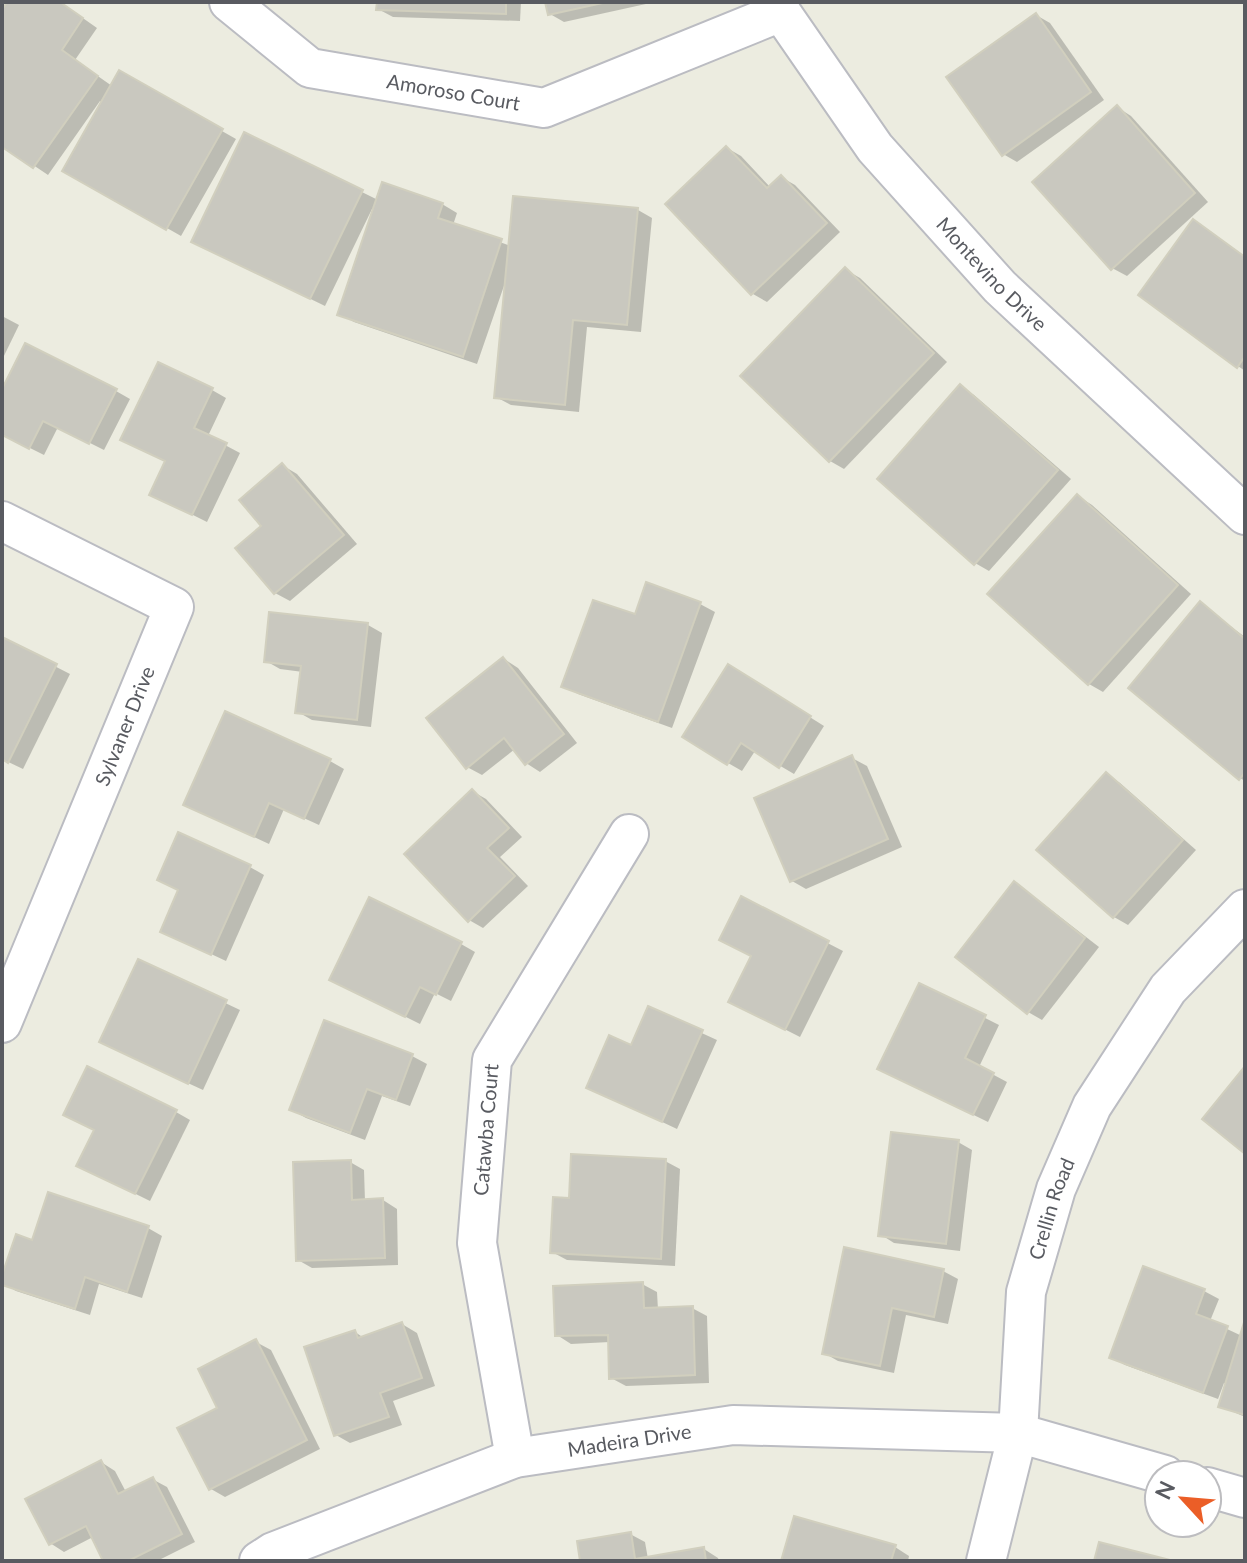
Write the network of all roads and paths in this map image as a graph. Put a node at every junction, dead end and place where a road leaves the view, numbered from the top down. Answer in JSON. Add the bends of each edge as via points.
{"nodes":[{"id":1,"x":229,"y":2,"type":"edge"},
{"id":2,"x":779,"y":7,"type":"edge"},
{"id":3,"x":1245,"y":515,"type":"edge"},
{"id":4,"x":2,"y":521,"type":"edge"},
{"id":5,"x":629,"y":834,"type":"dead end"},
{"id":6,"x":1245,"y":909,"type":"edge"},
{"id":7,"x":2,"y":1023,"type":"edge"},
{"id":8,"x":1018,"y":1433,"type":"junction"},
{"id":9,"x":515,"y":1458,"type":"junction"},
{"id":10,"x":1143,"y":1469,"type":"edge"},
{"id":11,"x":1223,"y":1492,"type":"edge"},
{"id":12,"x":1245,"y":1498,"type":"edge"},
{"id":13,"x":259,"y":1561,"type":"edge"},
{"id":14,"x":986,"y":1561,"type":"edge"}],
"edges":[{"from":1,"to":2,"type":"street","name":"Amoroso Court","via":[[310,68],[544,108]]},
{"from":2,"to":3,"type":"street","name":"Montevino Drive","via":[[875,148],[1000,287]]},
{"from":4,"to":7,"type":"street","name":"Sylvaner Drive","via":[[174,607]]},
{"from":5,"to":9,"type":"street","name":"Catawba Court","via":[[492,1060],[477,1243]]},
{"from":6,"to":8,"type":"street","name":"Crellin Road","via":[[1168,989],[1092,1106],[1056,1189],[1026,1292]]},
{"from":8,"to":9,"type":"street","name":"Madeira Drive","via":[[733,1425]]},
{"from":8,"to":10,"type":"street","name":"Madeira Drive"},
{"from":8,"to":14,"type":"street","name":"Crellin Road"},
{"from":9,"to":13,"type":"street","name":"Madeira Drive"},
{"from":11,"to":12,"type":"street"}]}
